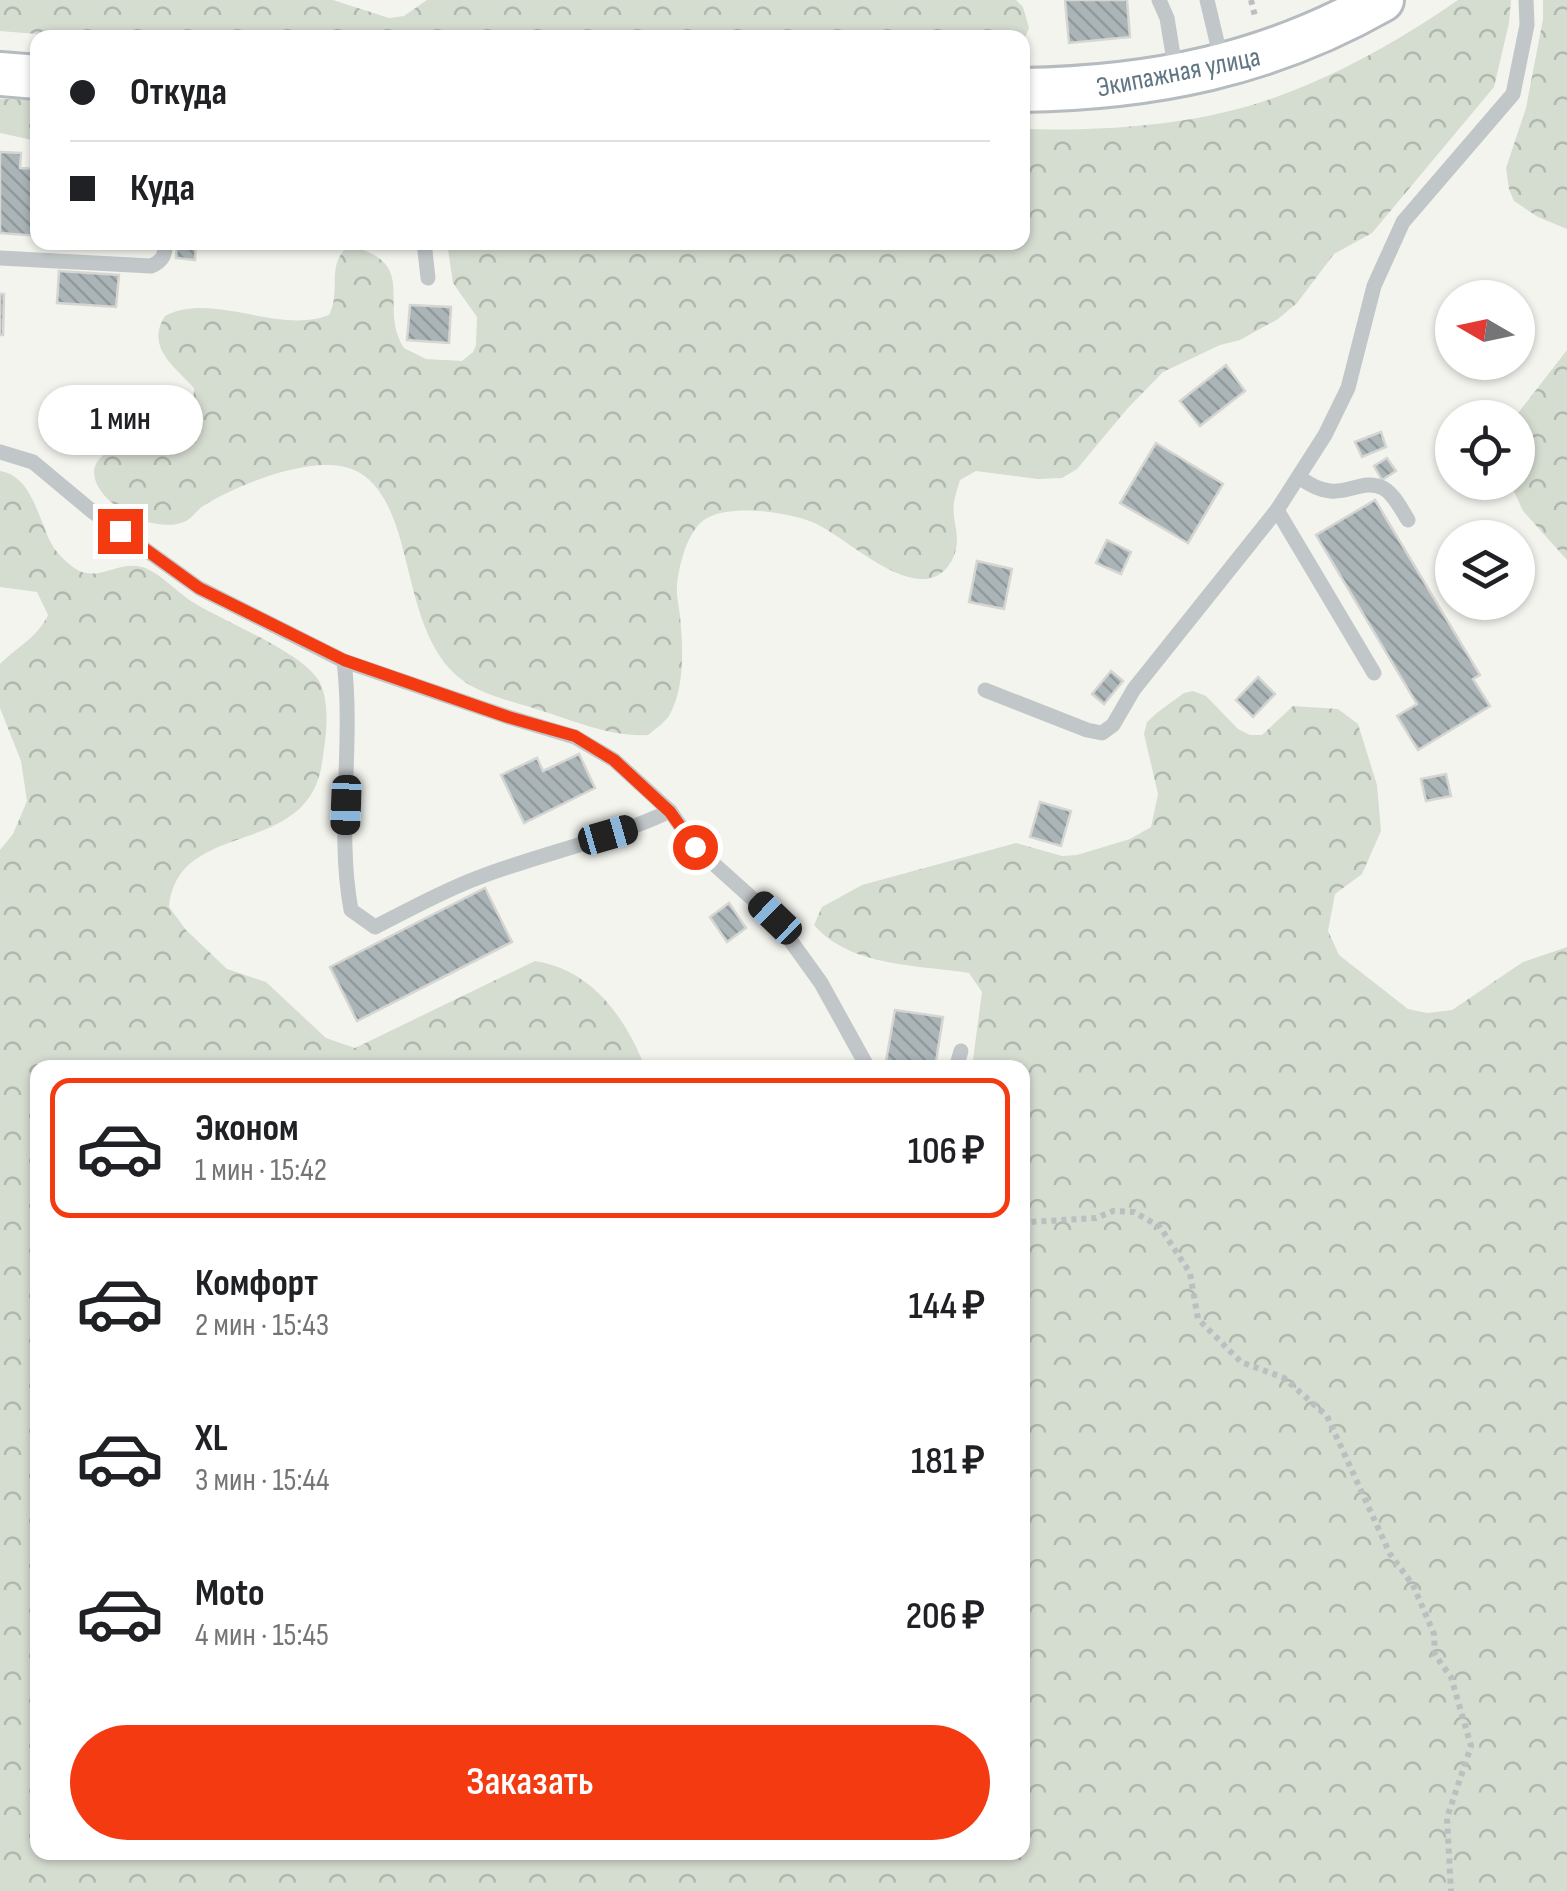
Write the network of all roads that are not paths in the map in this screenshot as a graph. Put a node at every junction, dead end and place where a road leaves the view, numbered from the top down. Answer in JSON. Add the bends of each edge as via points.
{"nodes":[{"id":1,"x":1160,"y":0,"type":"edge"},
{"id":2,"x":1207,"y":0,"type":"edge"},
{"id":3,"x":1382,"y":0,"type":"edge"},
{"id":4,"x":1526,"y":0,"type":"edge"},
{"id":5,"x":1222,"y":67,"type":"junction"},
{"id":6,"x":0,"y":74,"type":"edge"},
{"id":7,"x":30,"y":76,"type":"edge"},
{"id":8,"x":1177,"y":76,"type":"junction"},
{"id":9,"x":1030,"y":90,"type":"edge"},
{"id":10,"x":166,"y":250,"type":"edge"},
{"id":11,"x":425,"y":250,"type":"edge"},
{"id":12,"x":0,"y":258,"type":"edge"},
{"id":13,"x":428,"y":278,"type":"dead end"},
{"id":14,"x":0,"y":452,"type":"edge"},
{"id":15,"x":1299,"y":477,"type":"junction"},
{"id":16,"x":1278,"y":510,"type":"junction"},
{"id":17,"x":1408,"y":520,"type":"dead end"},
{"id":18,"x":344,"y":660,"type":"junction"},
{"id":19,"x":1374,"y":673,"type":"dead end"},
{"id":20,"x":985,"y":690,"type":"dead end"},
{"id":21,"x":670,"y":812,"type":"junction"},
{"id":22,"x":864,"y":1060,"type":"edge"}],
"edges":[{"from":1,"to":8,"type":"lane"},
{"from":2,"to":5,"type":"lane"},
{"from":3,"to":5,"type":"main road","name":"Экипажная улица","via":[[1270,54]]},
{"from":4,"to":15,"type":"lane","via":[[1513,94],[1403,222],[1374,286],[1348,388]]},
{"from":5,"to":8,"type":"main road","name":"Экипажная улица"},
{"from":6,"to":7,"type":"main road"},
{"from":8,"to":9,"type":"main road","name":"Экипажная улица"},
{"from":10,"to":12,"type":"lane","via":[[151,266]]},
{"from":11,"to":13,"type":"lane"},
{"from":14,"to":18,"type":"lane","via":[[34,462],[199,588]]},
{"from":15,"to":16,"type":"lane"},
{"from":15,"to":17,"type":"lane","via":[[1325,493],[1385,489]]},
{"from":16,"to":19,"type":"lane"},
{"from":16,"to":20,"type":"lane","via":[[1102,733]]},
{"from":18,"to":21,"type":"lane","via":[[575,736],[614,760]]},
{"from":18,"to":21,"type":"lane","via":[[350,708],[344,870],[351,910],[375,927],[475,878]]},
{"from":21,"to":22,"type":"lane","via":[[695,847],[775,918]]}]}
